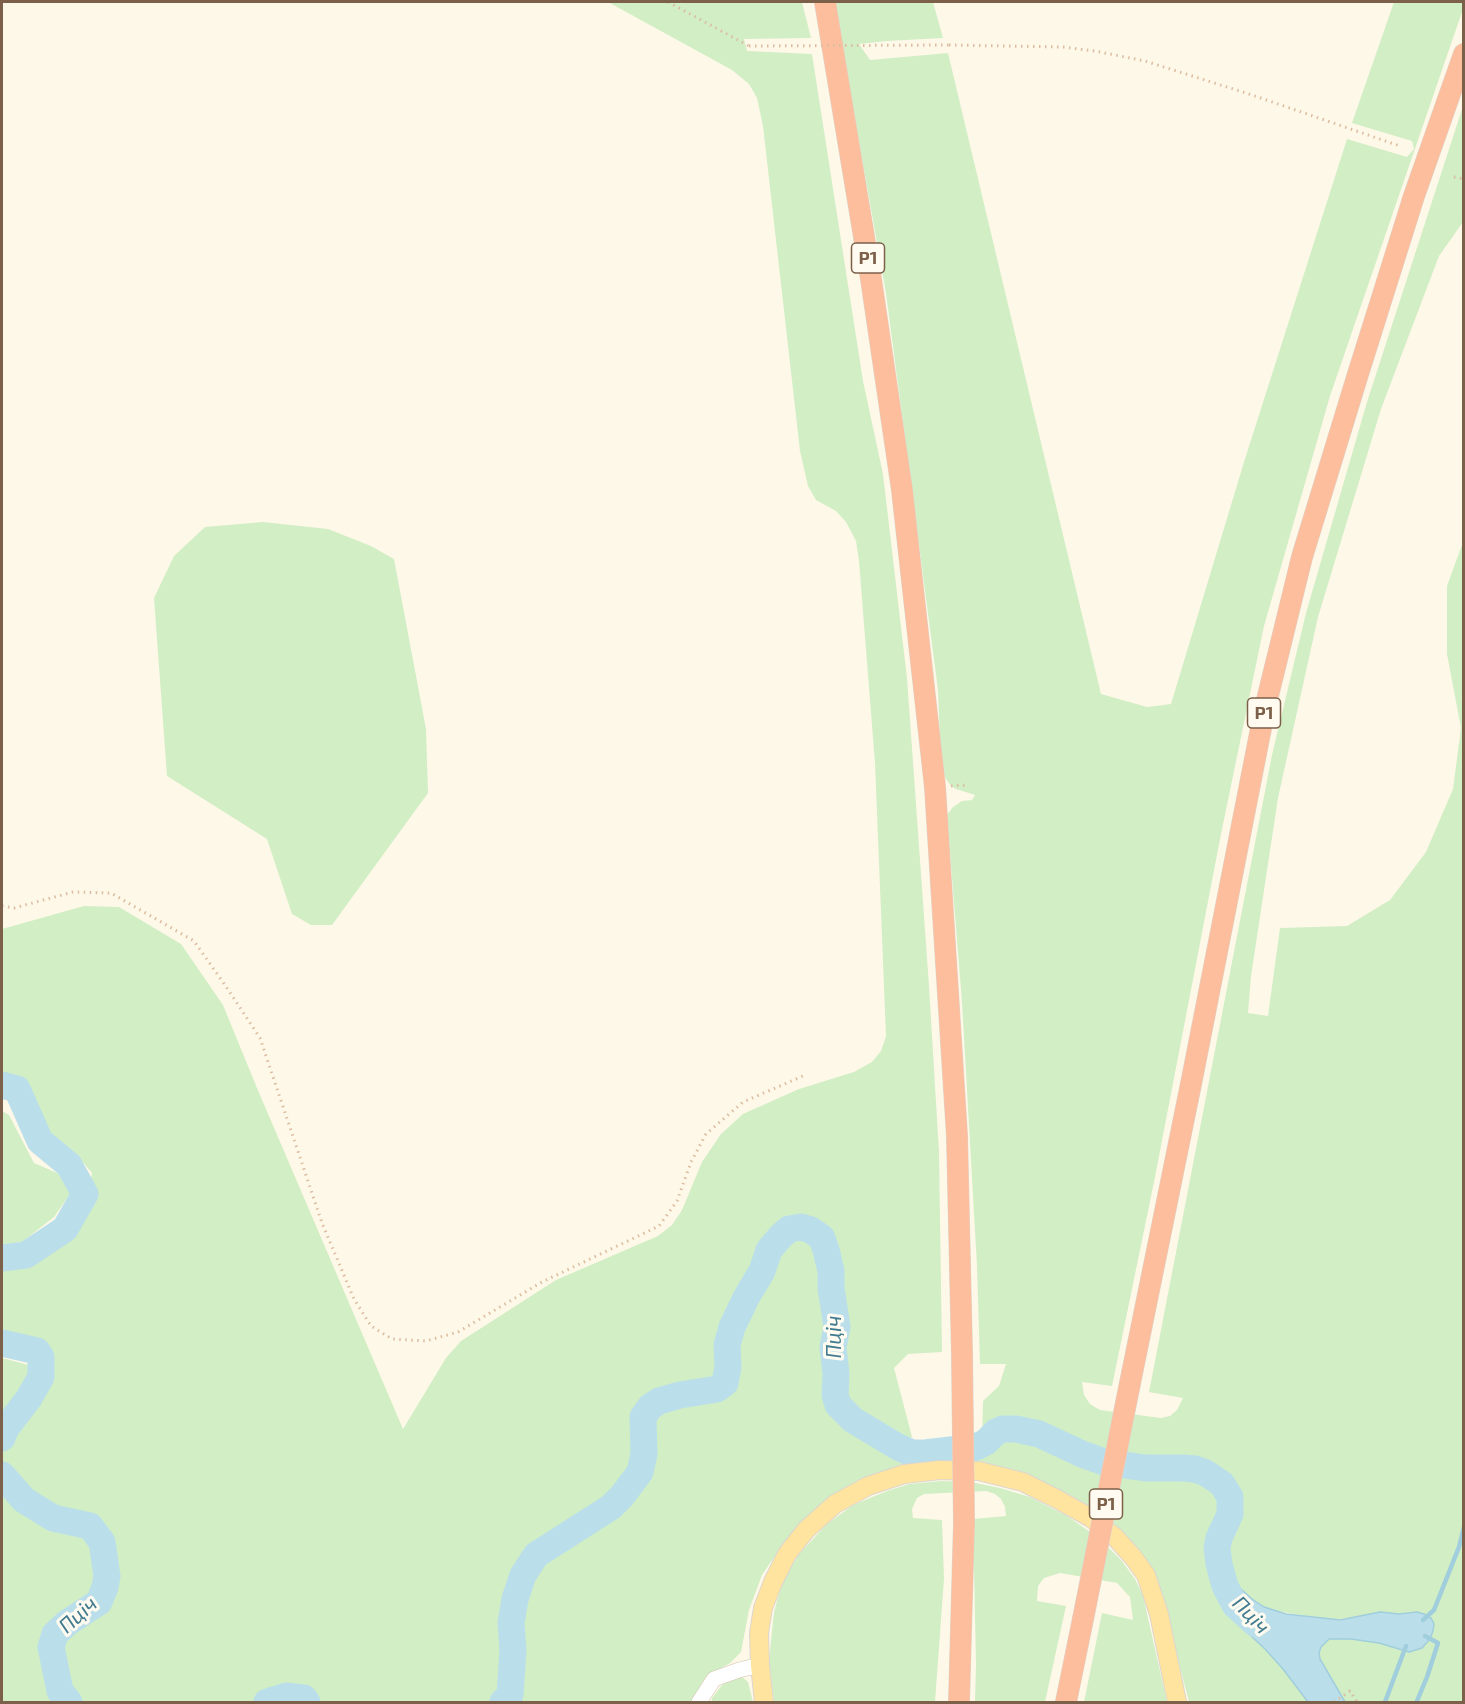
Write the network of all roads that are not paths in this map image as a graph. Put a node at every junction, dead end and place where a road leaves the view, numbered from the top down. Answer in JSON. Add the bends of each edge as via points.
{"nodes":[{"id":1,"x":816,"y":2,"type":"edge"},
{"id":2,"x":825,"y":2,"type":"edge"},
{"id":3,"x":830,"y":26,"type":"junction"},
{"id":4,"x":1464,"y":54,"type":"edge"},
{"id":5,"x":760,"y":1665,"type":"junction"},
{"id":6,"x":699,"y":1702,"type":"edge"},
{"id":7,"x":764,"y":1702,"type":"edge"},
{"id":8,"x":959,"y":1702,"type":"edge"},
{"id":9,"x":1066,"y":1702,"type":"edge"},
{"id":10,"x":1177,"y":1702,"type":"edge"}],
"edges":[{"from":1,"to":3,"type":"highway"},
{"from":2,"to":3,"type":"highway","number":"Р1"},
{"from":3,"to":8,"type":"highway","number":"Р1","bridge":true,"via":[[902,490],[935,787],[957,1136],[964,1523]]},
{"from":4,"to":9,"type":"highway","number":"Р1","bridge":true,"via":[[1407,219],[1302,557],[1265,708]]},
{"from":5,"to":6,"type":"lane","via":[[714,1679]]},
{"from":5,"to":7,"type":"main road"},
{"from":5,"to":10,"type":"main road","via":[[759,1633],[773,1582],[787,1554],[835,1504],[868,1486],[904,1474],[979,1471],[1023,1482],[1057,1499],[1099,1524],[1133,1557],[1146,1575],[1159,1614]]}]}
